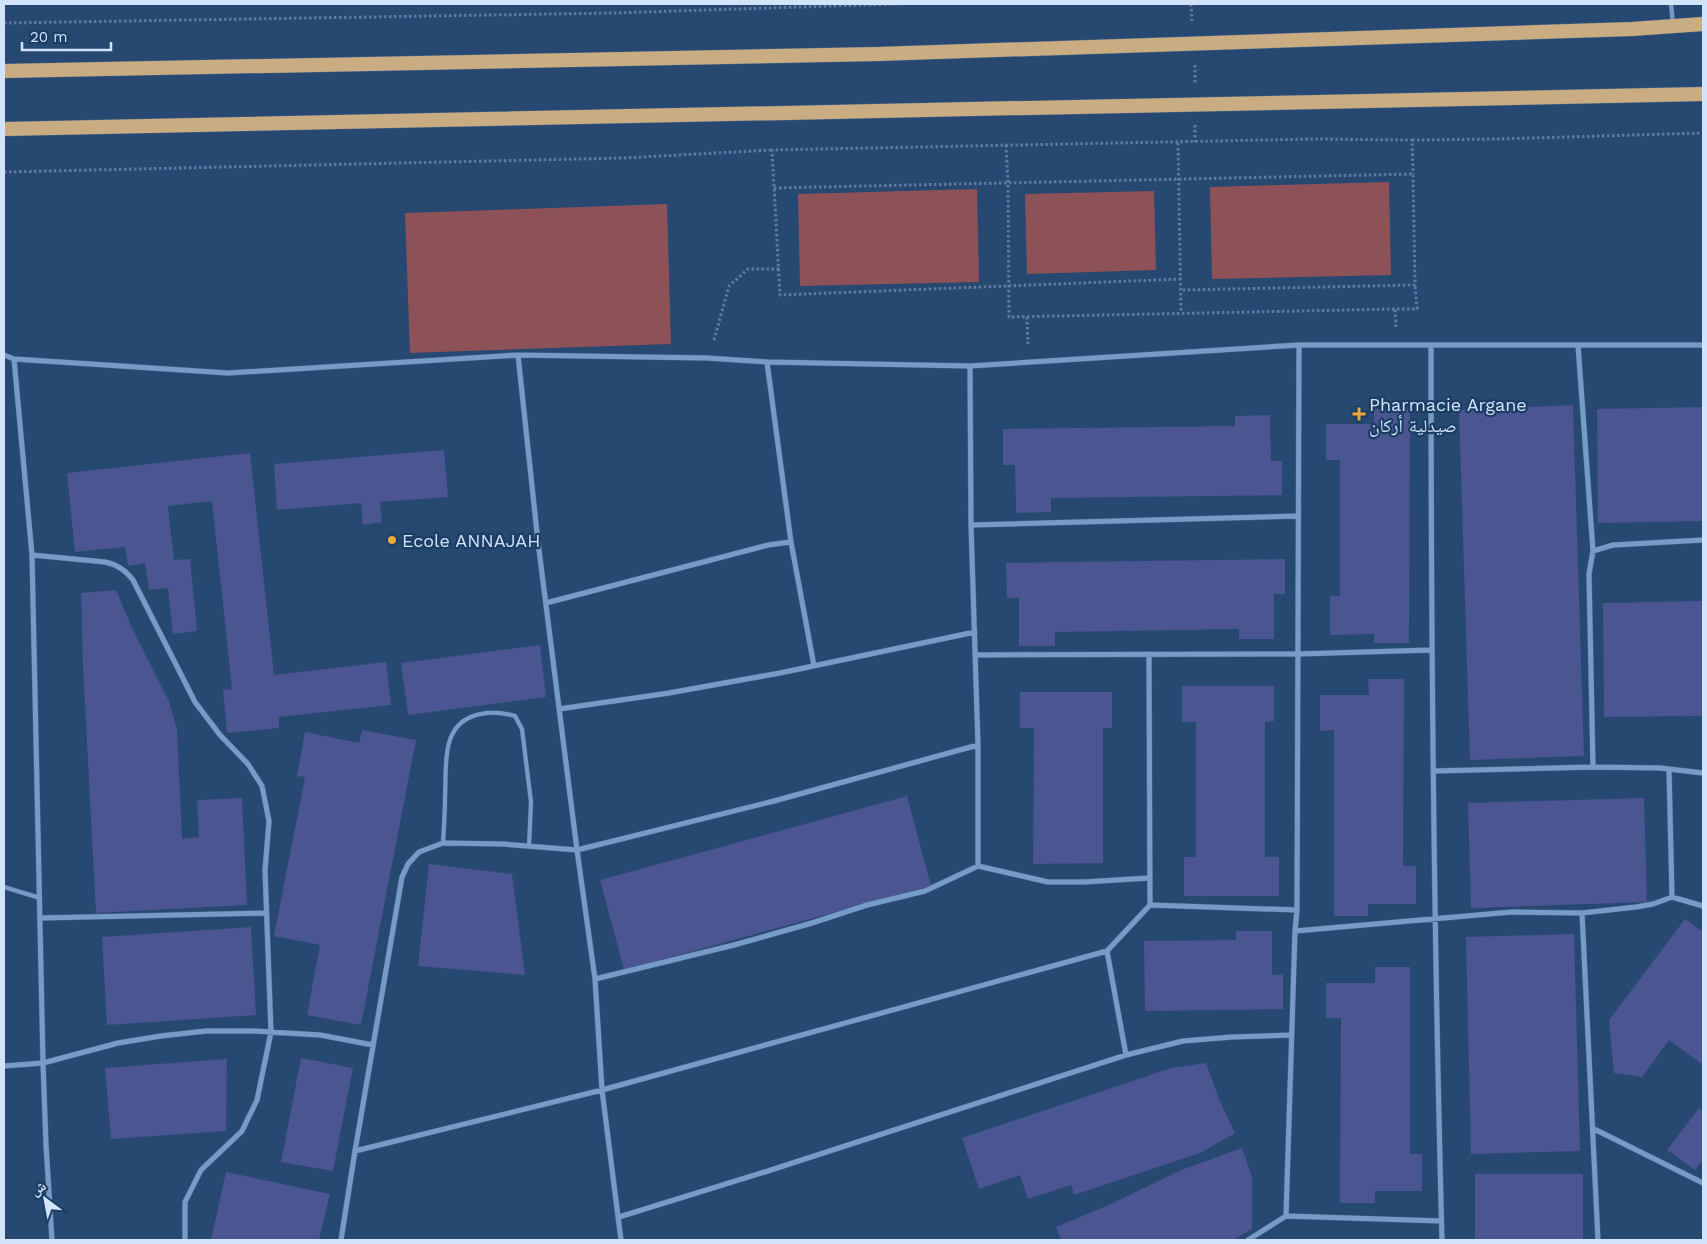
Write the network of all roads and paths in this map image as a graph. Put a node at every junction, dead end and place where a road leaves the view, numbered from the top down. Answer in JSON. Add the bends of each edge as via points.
{"nodes":[{"id":1,"x":893,"y":4,"type":"edge"},
{"id":2,"x":904,"y":4,"type":"edge"},
{"id":3,"x":1191,"y":4,"type":"edge"},
{"id":4,"x":1671,"y":4,"type":"edge"},
{"id":5,"x":4,"y":23,"type":"edge"},
{"id":6,"x":1703,"y":24,"type":"edge"},
{"id":7,"x":1674,"y":26,"type":"junction"},
{"id":8,"x":1193,"y":44,"type":"junction"},
{"id":9,"x":4,"y":71,"type":"edge"},
{"id":10,"x":1703,"y":94,"type":"edge"},
{"id":11,"x":1195,"y":105,"type":"junction"},
{"id":12,"x":4,"y":129,"type":"edge"},
{"id":13,"x":1703,"y":133,"type":"edge"},
{"id":14,"x":1412,"y":140,"type":"junction"},
{"id":15,"x":1196,"y":142,"type":"junction"},
{"id":16,"x":1178,"y":143,"type":"junction"},
{"id":17,"x":1006,"y":145,"type":"junction"},
{"id":18,"x":772,"y":150,"type":"junction"},
{"id":19,"x":4,"y":172,"type":"edge"},
{"id":20,"x":1413,"y":174,"type":"junction"},
{"id":21,"x":1179,"y":178,"type":"junction"},
{"id":22,"x":1008,"y":182,"type":"junction"},
{"id":23,"x":774,"y":188,"type":"junction"},
{"id":24,"x":779,"y":269,"type":"junction"},
{"id":25,"x":1181,"y":279,"type":"junction"},
{"id":26,"x":1415,"y":285,"type":"junction"},
{"id":27,"x":1009,"y":286,"type":"junction"},
{"id":28,"x":1181,"y":290,"type":"junction"},
{"id":29,"x":1395,"y":309,"type":"junction"},
{"id":30,"x":1181,"y":313,"type":"junction"},
{"id":31,"x":1027,"y":317,"type":"junction"},
{"id":32,"x":1299,"y":345,"type":"junction"},
{"id":33,"x":1396,"y":345,"type":"junction"},
{"id":34,"x":1431,"y":345,"type":"junction"},
{"id":35,"x":1578,"y":345,"type":"junction"},
{"id":36,"x":1703,"y":345,"type":"edge"},
{"id":37,"x":4,"y":355,"type":"edge"},
{"id":38,"x":518,"y":355,"type":"junction"},
{"id":39,"x":706,"y":358,"type":"junction"},
{"id":40,"x":14,"y":359,"type":"junction"},
{"id":41,"x":767,"y":362,"type":"junction"},
{"id":42,"x":1028,"y":363,"type":"junction"},
{"id":43,"x":970,"y":366,"type":"junction"},
{"id":44,"x":1298,"y":516,"type":"junction"},
{"id":45,"x":971,"y":524,"type":"junction"},
{"id":46,"x":1703,"y":540,"type":"edge"},
{"id":47,"x":791,"y":542,"type":"junction"},
{"id":48,"x":1593,"y":551,"type":"junction"},
{"id":49,"x":32,"y":555,"type":"junction"},
{"id":50,"x":546,"y":603,"type":"junction"},
{"id":51,"x":975,"y":632,"type":"junction"},
{"id":52,"x":1432,"y":650,"type":"junction"},
{"id":53,"x":1149,"y":654,"type":"junction"},
{"id":54,"x":1298,"y":654,"type":"junction"},
{"id":55,"x":975,"y":655,"type":"junction"},
{"id":56,"x":814,"y":666,"type":"junction"},
{"id":57,"x":559,"y":709,"type":"junction"},
{"id":58,"x":978,"y":745,"type":"junction"},
{"id":59,"x":1594,"y":768,"type":"junction"},
{"id":60,"x":1669,"y":769,"type":"junction"},
{"id":61,"x":1433,"y":771,"type":"junction"},
{"id":62,"x":1703,"y":773,"type":"edge"},
{"id":63,"x":443,"y":843,"type":"junction"},
{"id":64,"x":529,"y":846,"type":"junction"},
{"id":65,"x":576,"y":850,"type":"junction"},
{"id":66,"x":978,"y":866,"type":"junction"},
{"id":67,"x":1149,"y":878,"type":"junction"},
{"id":68,"x":4,"y":887,"type":"edge"},
{"id":69,"x":40,"y":898,"type":"junction"},
{"id":70,"x":1672,"y":898,"type":"junction"},
{"id":71,"x":1150,"y":905,"type":"junction"},
{"id":72,"x":1703,"y":906,"type":"edge"},
{"id":73,"x":1297,"y":910,"type":"junction"},
{"id":74,"x":267,"y":913,"type":"junction"},
{"id":75,"x":1582,"y":913,"type":"junction"},
{"id":76,"x":40,"y":918,"type":"junction"},
{"id":77,"x":1435,"y":920,"type":"junction"},
{"id":78,"x":1294,"y":931,"type":"junction"},
{"id":79,"x":1107,"y":951,"type":"junction"},
{"id":80,"x":595,"y":979,"type":"junction"},
{"id":81,"x":272,"y":1032,"type":"junction"},
{"id":82,"x":1291,"y":1035,"type":"junction"},
{"id":83,"x":373,"y":1045,"type":"junction"},
{"id":84,"x":1126,"y":1055,"type":"junction"},
{"id":85,"x":43,"y":1063,"type":"junction"},
{"id":86,"x":4,"y":1066,"type":"edge"},
{"id":87,"x":602,"y":1090,"type":"junction"},
{"id":88,"x":1594,"y":1130,"type":"junction"},
{"id":89,"x":355,"y":1151,"type":"junction"},
{"id":90,"x":1703,"y":1183,"type":"edge"},
{"id":91,"x":619,"y":1216,"type":"junction"},
{"id":92,"x":1286,"y":1216,"type":"junction"},
{"id":93,"x":1441,"y":1221,"type":"junction"},
{"id":94,"x":52,"y":1240,"type":"edge"},
{"id":95,"x":185,"y":1240,"type":"edge"},
{"id":96,"x":342,"y":1240,"type":"edge"},
{"id":97,"x":621,"y":1240,"type":"edge"},
{"id":98,"x":1248,"y":1240,"type":"edge"},
{"id":99,"x":1442,"y":1240,"type":"edge"},
{"id":100,"x":1598,"y":1240,"type":"edge"}],
"edges":[{"from":1,"to":2,"type":"path"},
{"from":1,"to":5,"type":"path","via":[[613,13]]},
{"from":3,"to":8,"type":"path"},
{"from":4,"to":7,"type":"lane"},
{"from":6,"to":7,"type":"highway"},
{"from":7,"to":8,"type":"highway"},
{"from":8,"to":9,"type":"highway","via":[[858,55]]},
{"from":8,"to":11,"type":"path"},
{"from":10,"to":11,"type":"highway"},
{"from":11,"to":12,"type":"highway"},
{"from":11,"to":15,"type":"path"},
{"from":13,"to":14,"type":"path"},
{"from":14,"to":15,"type":"path"},
{"from":14,"to":20,"type":"path"},
{"from":15,"to":16,"type":"path"},
{"from":16,"to":17,"type":"path"},
{"from":16,"to":21,"type":"path"},
{"from":17,"to":18,"type":"path"},
{"from":17,"to":22,"type":"path"},
{"from":18,"to":19,"type":"path","via":[[623,158]]},
{"from":18,"to":23,"type":"path"},
{"from":20,"to":21,"type":"path"},
{"from":20,"to":26,"type":"path"},
{"from":21,"to":22,"type":"path"},
{"from":21,"to":25,"type":"path"},
{"from":22,"to":23,"type":"path"},
{"from":22,"to":27,"type":"path"},
{"from":23,"to":24,"type":"path"},
{"from":24,"to":27,"type":"path","via":[[780,295]]},
{"from":24,"to":39,"type":"path","via":[[748,269],[729,286]]},
{"from":25,"to":27,"type":"path"},
{"from":25,"to":28,"type":"path"},
{"from":26,"to":28,"type":"path"},
{"from":26,"to":29,"type":"path","via":[[1417,309]]},
{"from":27,"to":31,"type":"path","via":[[1009,318]]},
{"from":28,"to":30,"type":"path"},
{"from":29,"to":30,"type":"path"},
{"from":29,"to":33,"type":"path"},
{"from":30,"to":31,"type":"path"},
{"from":31,"to":42,"type":"path"},
{"from":32,"to":33,"type":"street"},
{"from":32,"to":42,"type":"street"},
{"from":32,"to":44,"type":"street"},
{"from":33,"to":34,"type":"street"},
{"from":34,"to":35,"type":"street"},
{"from":34,"to":52,"type":"street"},
{"from":35,"to":36,"type":"street"},
{"from":35,"to":48,"type":"street"},
{"from":37,"to":40,"type":"street"},
{"from":38,"to":39,"type":"street"},
{"from":38,"to":40,"type":"street","via":[[228,374]]},
{"from":38,"to":50,"type":"street"},
{"from":39,"to":41,"type":"street"},
{"from":40,"to":49,"type":"street"},
{"from":41,"to":43,"type":"street"},
{"from":41,"to":47,"type":"street"},
{"from":42,"to":43,"type":"street"},
{"from":43,"to":45,"type":"street"},
{"from":44,"to":45,"type":"street"},
{"from":44,"to":54,"type":"street"},
{"from":45,"to":51,"type":"street"},
{"from":46,"to":48,"type":"street","via":[[1613,545]]},
{"from":47,"to":50,"type":"street","via":[[768,544]]},
{"from":47,"to":56,"type":"street"},
{"from":48,"to":59,"type":"street","via":[[1589,574]]},
{"from":49,"to":69,"type":"street"},
{"from":49,"to":74,"type":"street","via":[[113,564],[125,570],[133,580],[195,702],[248,764],[262,786],[269,821],[265,870]]},
{"from":50,"to":57,"type":"street"},
{"from":51,"to":55,"type":"street"},
{"from":51,"to":56,"type":"street"},
{"from":52,"to":54,"type":"street"},
{"from":52,"to":61,"type":"street"},
{"from":53,"to":54,"type":"street"},
{"from":53,"to":55,"type":"street"},
{"from":53,"to":67,"type":"street"},
{"from":54,"to":73,"type":"street"},
{"from":55,"to":58,"type":"street"},
{"from":56,"to":57,"type":"street","via":[[670,693]]},
{"from":57,"to":65,"type":"street"},
{"from":58,"to":65,"type":"street","via":[[774,801]]},
{"from":58,"to":66,"type":"street"},
{"from":59,"to":60,"type":"street"},
{"from":59,"to":61,"type":"street"},
{"from":60,"to":62,"type":"street"},
{"from":60,"to":70,"type":"street"},
{"from":61,"to":77,"type":"street"},
{"from":63,"to":64,"type":"street"},
{"from":63,"to":64,"type":"lane","via":[[446,760],[453,733],[465,720],[479,714],[500,712],[514,716],[522,730],[531,802]]},
{"from":63,"to":83,"type":"street","via":[[419,852],[402,876]]},
{"from":64,"to":65,"type":"street"},
{"from":65,"to":80,"type":"street"},
{"from":66,"to":67,"type":"street","via":[[1048,882]]},
{"from":66,"to":80,"type":"street","via":[[925,890],[734,945]]},
{"from":67,"to":71,"type":"street"},
{"from":68,"to":69,"type":"lane"},
{"from":69,"to":76,"type":"street"},
{"from":70,"to":72,"type":"street"},
{"from":70,"to":75,"type":"street","via":[[1644,906]]},
{"from":71,"to":73,"type":"street"},
{"from":71,"to":79,"type":"street"},
{"from":73,"to":78,"type":"street"},
{"from":74,"to":76,"type":"street"},
{"from":74,"to":81,"type":"street"},
{"from":75,"to":77,"type":"street","via":[[1512,912]]},
{"from":75,"to":88,"type":"street"},
{"from":76,"to":85,"type":"street"},
{"from":77,"to":78,"type":"street"},
{"from":77,"to":93,"type":"street"},
{"from":78,"to":82,"type":"street"},
{"from":79,"to":84,"type":"street"},
{"from":79,"to":87,"type":"street"},
{"from":80,"to":87,"type":"street"},
{"from":81,"to":83,"type":"street","via":[[320,1035]]},
{"from":81,"to":85,"type":"street","via":[[206,1031],[161,1036],[118,1043]]},
{"from":81,"to":95,"type":"street","via":[[258,1100],[242,1131],[201,1170],[185,1202]]},
{"from":82,"to":84,"type":"street","via":[[1183,1041]]},
{"from":82,"to":92,"type":"street"},
{"from":83,"to":89,"type":"street"},
{"from":84,"to":91,"type":"street"},
{"from":85,"to":86,"type":"street"},
{"from":85,"to":94,"type":"street"},
{"from":87,"to":89,"type":"street"},
{"from":87,"to":91,"type":"street"},
{"from":88,"to":90,"type":"street"},
{"from":88,"to":100,"type":"street"},
{"from":89,"to":96,"type":"street"},
{"from":91,"to":97,"type":"street"},
{"from":92,"to":93,"type":"street"},
{"from":92,"to":98,"type":"street"},
{"from":93,"to":99,"type":"street"}]}
